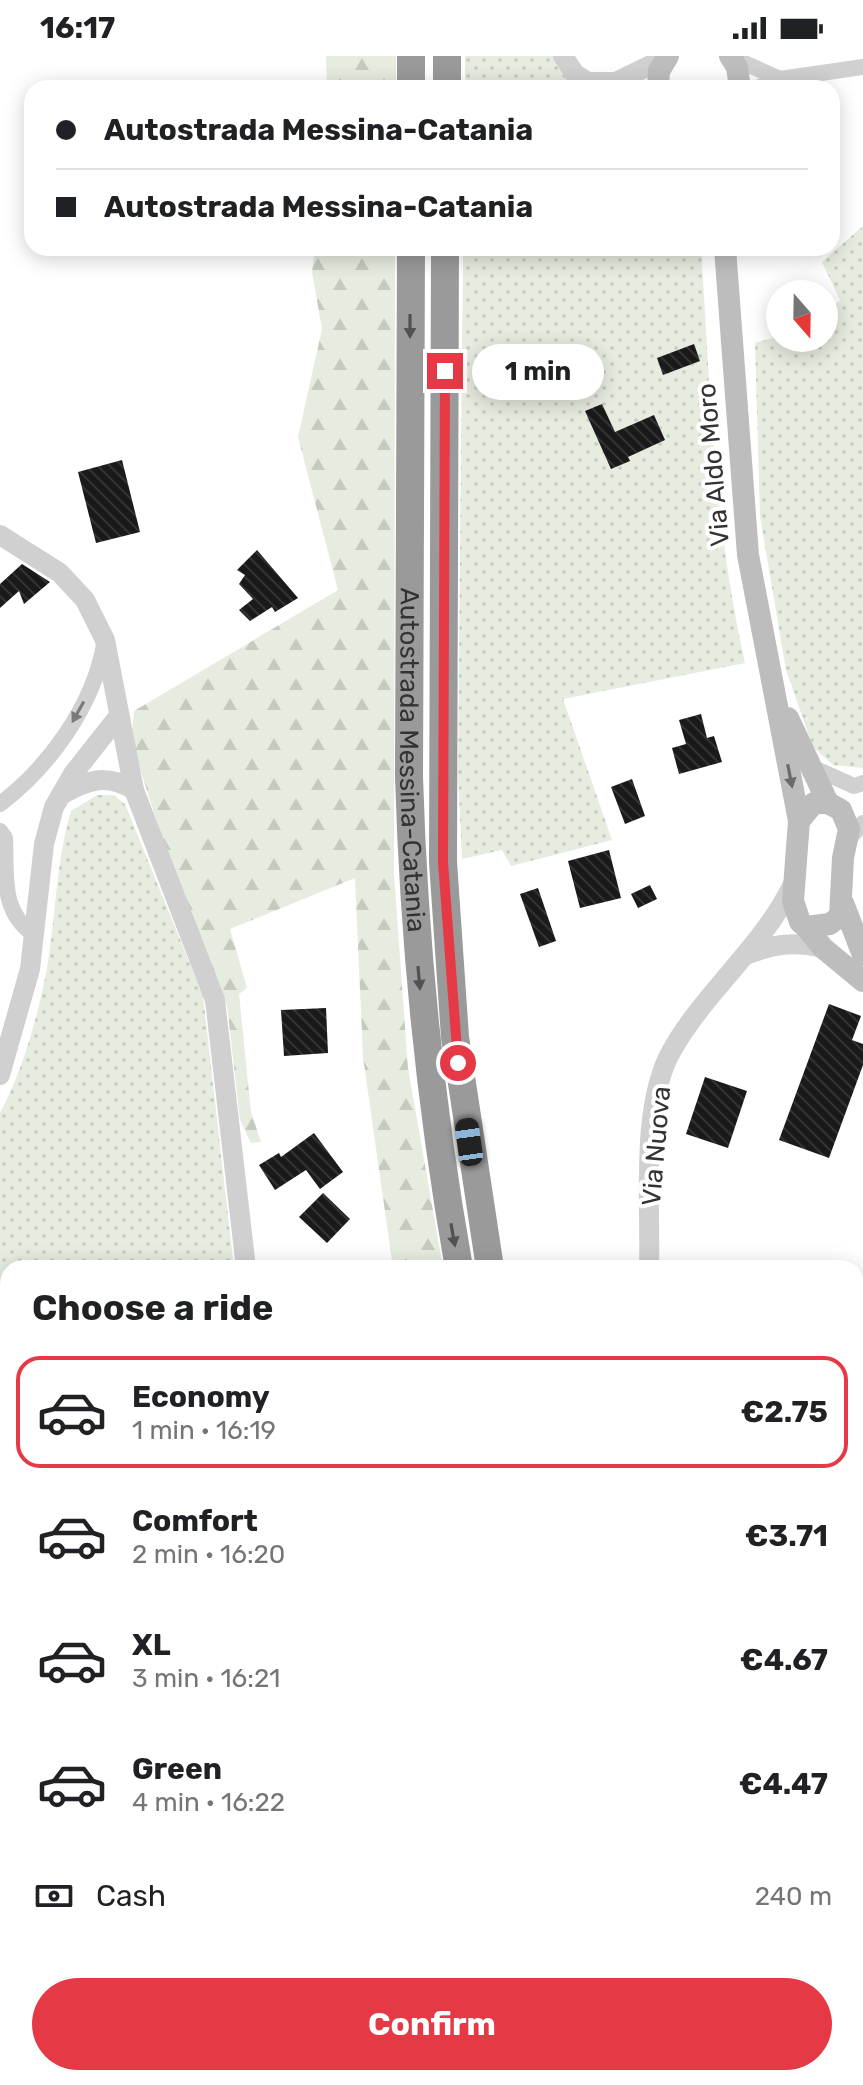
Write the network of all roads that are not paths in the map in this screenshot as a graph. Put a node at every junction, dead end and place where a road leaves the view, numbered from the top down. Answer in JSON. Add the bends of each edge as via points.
{"nodes":[{"id":1,"x":411,"y":56,"type":"edge"},
{"id":2,"x":447,"y":56,"type":"edge"},
{"id":3,"x":563,"y":56,"type":"edge"},
{"id":4,"x":667,"y":56,"type":"edge"},
{"id":5,"x":730,"y":56,"type":"edge"},
{"id":6,"x":863,"y":67,"type":"edge"},
{"id":7,"x":780,"y":79,"type":"joint"},
{"id":8,"x":411,"y":80,"type":"edge"},
{"id":9,"x":447,"y":80,"type":"edge"},
{"id":10,"x":585,"y":80,"type":"edge"},
{"id":11,"x":620,"y":80,"type":"edge"},
{"id":12,"x":658,"y":80,"type":"edge"},
{"id":13,"x":739,"y":80,"type":"edge"},
{"id":14,"x":411,"y":256,"type":"edge"},
{"id":15,"x":445,"y":256,"type":"edge"},
{"id":16,"x":726,"y":256,"type":"edge"},
{"id":17,"x":0,"y":535,"type":"edge"},
{"id":18,"x":105,"y":640,"type":"junction"},
{"id":19,"x":112,"y":670,"type":"junction"},
{"id":20,"x":771,"y":676,"type":"junction"},
{"id":21,"x":93,"y":683,"type":"junction"},
{"id":22,"x":118,"y":717,"type":"junction"},
{"id":23,"x":814,"y":768,"type":"junction"},
{"id":24,"x":859,"y":785,"type":"edge"},
{"id":25,"x":134,"y":790,"type":"junction"},
{"id":26,"x":61,"y":795,"type":"junction"},
{"id":27,"x":828,"y":803,"type":"junction"},
{"id":28,"x":0,"y":804,"type":"edge"},
{"id":29,"x":799,"y":821,"type":"junction"},
{"id":30,"x":863,"y":823,"type":"edge"},
{"id":31,"x":0,"y":831,"type":"edge"},
{"id":32,"x":846,"y":842,"type":"junction"},
{"id":33,"x":794,"y":882,"type":"junction"},
{"id":34,"x":843,"y":903,"type":"junction"},
{"id":35,"x":801,"y":934,"type":"junction"},
{"id":36,"x":34,"y":935,"type":"junction"},
{"id":37,"x":746,"y":955,"type":"junction"},
{"id":38,"x":863,"y":955,"type":"edge"},
{"id":39,"x":863,"y":981,"type":"edge"},
{"id":40,"x":0,"y":1075,"type":"edge"},
{"id":41,"x":245,"y":1260,"type":"edge"},
{"id":42,"x":458,"y":1260,"type":"edge"},
{"id":43,"x":489,"y":1260,"type":"edge"},
{"id":44,"x":649,"y":1260,"type":"edge"}],
"edges":[{"from":1,"to":8,"type":"highway"},
{"from":2,"to":9,"type":"highway"},
{"from":3,"to":10,"type":"street"},
{"from":4,"to":11,"type":"street"},
{"from":4,"to":12,"type":"main road"},
{"from":5,"to":7,"type":"street"},
{"from":5,"to":13,"type":"main road"},
{"from":6,"to":7,"type":"street"},
{"from":14,"to":42,"type":"highway","name":"Autostrada Messina-Catania","one_way":true,"via":[[412,864],[424,1039]]},
{"from":15,"to":43,"type":"highway","name":"Autostrada Messina-Catania","via":[[443,862],[455,1037]]},
{"from":16,"to":20,"type":"main road","name":"Via Aldo Moro","via":[[748,555]]},
{"from":17,"to":18,"type":"street","via":[[60,573],[85,600]]},
{"from":18,"to":19,"type":"street"},
{"from":18,"to":21,"type":"street"},
{"from":19,"to":21,"type":"street"},
{"from":19,"to":22,"type":"street"},
{"from":20,"to":23,"type":"main road"},
{"from":20,"to":29,"type":"main road","one_way":true},
{"from":21,"to":28,"type":"street","one_way":true,"via":[[41,766]]},
{"from":22,"to":25,"type":"street"},
{"from":22,"to":26,"type":"street"},
{"from":23,"to":24,"type":"street"},
{"from":23,"to":27,"type":"main road"},
{"from":24,"to":27,"type":"street"},
{"from":25,"to":26,"type":"street","via":[[104,778]]},
{"from":25,"to":41,"type":"street","via":[[215,1000]]},
{"from":26,"to":36,"type":"street","via":[[44,844]]},
{"from":27,"to":29,"type":"main road","via":[[814,803]]},
{"from":27,"to":32,"type":"main road","via":[[841,810],[849,829]]},
{"from":29,"to":33,"type":"main road"},
{"from":30,"to":32,"type":"street"},
{"from":31,"to":36,"type":"street","via":[[5,838],[9,908],[16,922]]},
{"from":32,"to":34,"type":"main road"},
{"from":33,"to":35,"type":"main road"},
{"from":33,"to":37,"type":"street","name":"Via Nuova"},
{"from":34,"to":35,"type":"main road","via":[[840,916],[830,924]]},
{"from":34,"to":38,"type":"main road"},
{"from":35,"to":37,"type":"street"},
{"from":35,"to":39,"type":"main road"},
{"from":36,"to":40,"type":"street","via":[[30,969]]},
{"from":37,"to":44,"type":"street","name":"Via Nuova","via":[[690,1023],[663,1070],[652,1124]]}]}
